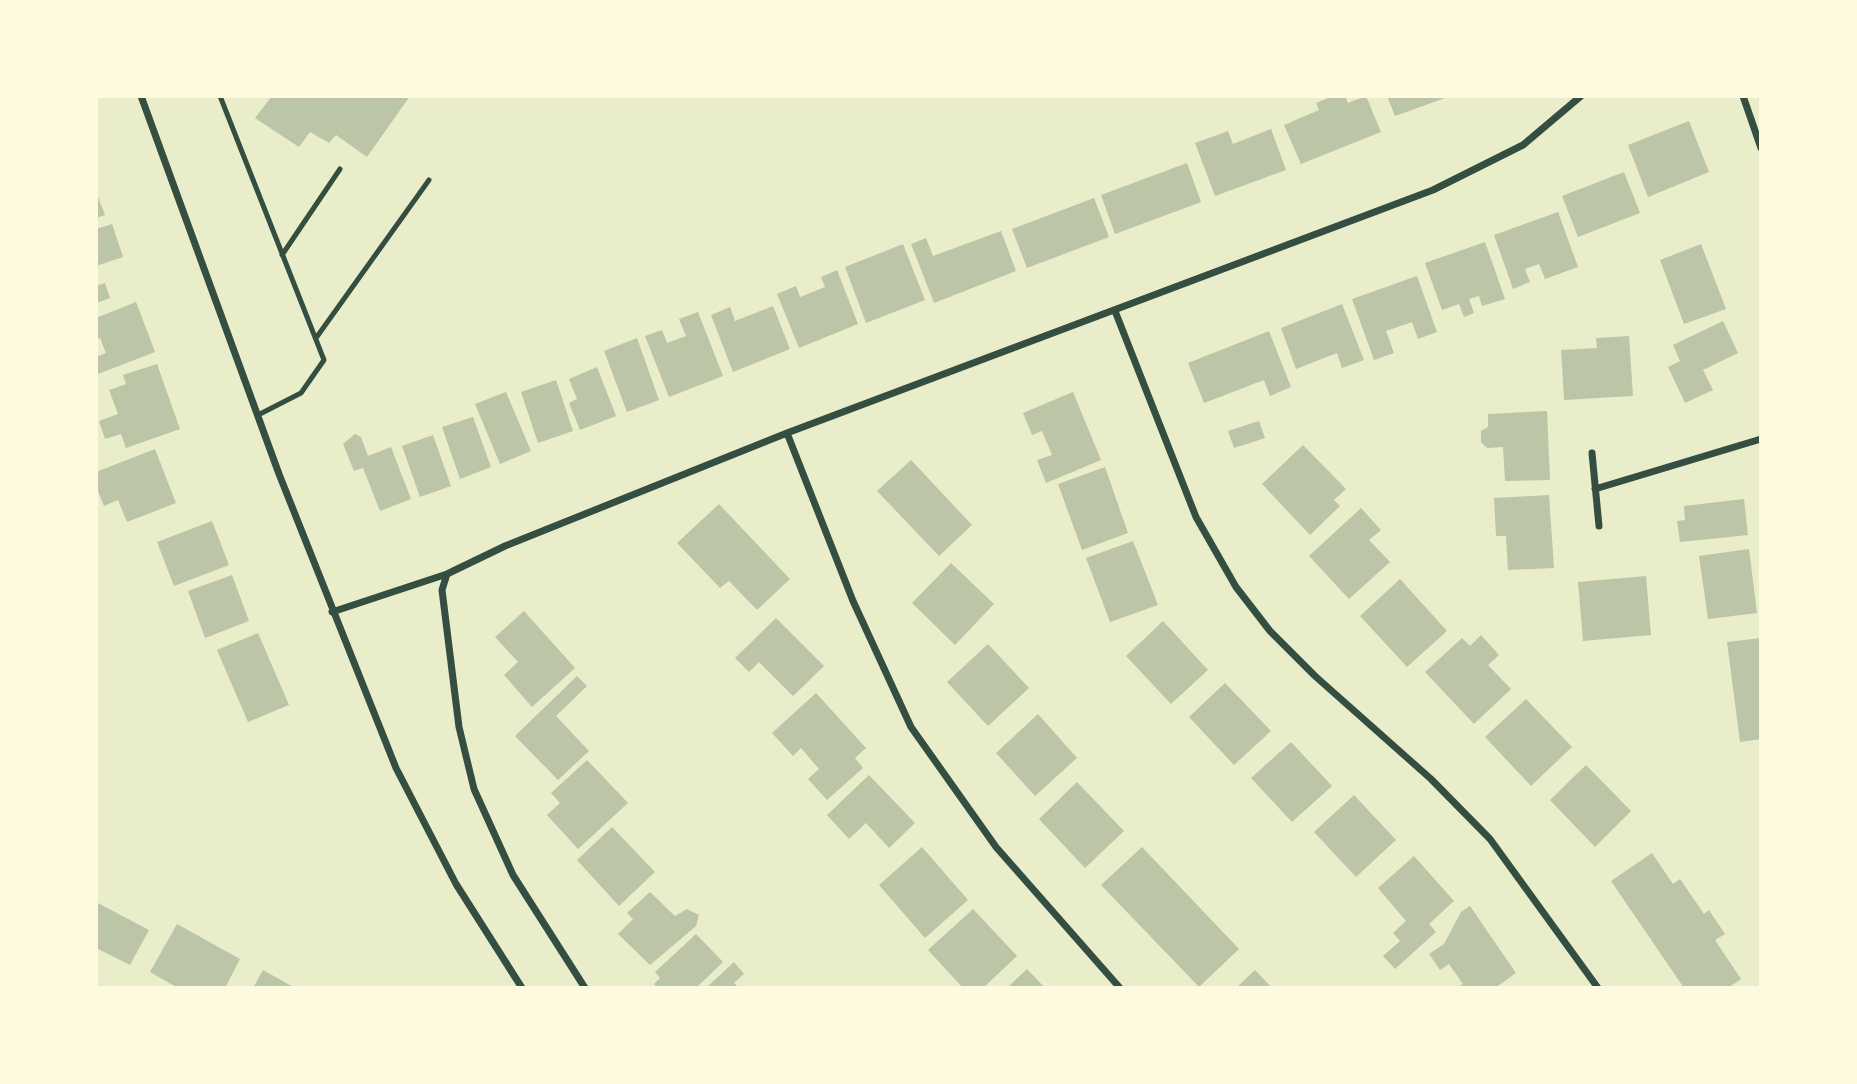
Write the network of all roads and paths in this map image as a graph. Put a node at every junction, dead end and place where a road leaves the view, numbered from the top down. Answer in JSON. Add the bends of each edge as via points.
{"nodes":[{"id":1,"x":141,"y":96,"type":"edge"},
{"id":2,"x":220,"y":96,"type":"edge"},
{"id":3,"x":1581,"y":96,"type":"edge"},
{"id":4,"x":1743,"y":96,"type":"edge"},
{"id":5,"x":1761,"y":148,"type":"edge"},
{"id":6,"x":340,"y":169,"type":"dead end"},
{"id":7,"x":429,"y":180,"type":"dead end"},
{"id":8,"x":282,"y":255,"type":"junction"},
{"id":9,"x":1115,"y":312,"type":"junction"},
{"id":10,"x":316,"y":338,"type":"junction"},
{"id":11,"x":258,"y":415,"type":"junction"},
{"id":12,"x":787,"y":433,"type":"junction"},
{"id":13,"x":1761,"y":439,"type":"edge"},
{"id":14,"x":1592,"y":453,"type":"dead end"},
{"id":15,"x":1595,"y":489,"type":"junction"},
{"id":16,"x":1600,"y":526,"type":"dead end"},
{"id":17,"x":447,"y":574,"type":"junction"},
{"id":18,"x":332,"y":612,"type":"junction"},
{"id":19,"x":522,"y":988,"type":"edge"},
{"id":20,"x":585,"y":988,"type":"edge"},
{"id":21,"x":1120,"y":988,"type":"edge"},
{"id":22,"x":1598,"y":988,"type":"edge"}],
"edges":[{"from":1,"to":11,"type":"street"},
{"from":2,"to":8,"type":"lane"},
{"from":3,"to":9,"type":"street","via":[[1523,145],[1433,190]]},
{"from":4,"to":5,"type":"street"},
{"from":6,"to":8,"type":"lane"},
{"from":7,"to":10,"type":"lane"},
{"from":8,"to":10,"type":"lane"},
{"from":9,"to":12,"type":"street"},
{"from":9,"to":22,"type":"street","via":[[1196,517],[1236,587],[1270,631],[1315,676],[1432,779],[1490,839]]},
{"from":10,"to":11,"type":"lane","via":[[324,360],[316,376],[301,393]]},
{"from":11,"to":18,"type":"street"},
{"from":12,"to":17,"type":"street","via":[[505,546]]},
{"from":12,"to":21,"type":"street","via":[[853,601],[911,727],[996,847]]},
{"from":13,"to":15,"type":"street"},
{"from":14,"to":15,"type":"street"},
{"from":15,"to":16,"type":"street"},
{"from":17,"to":18,"type":"street"},
{"from":17,"to":20,"type":"street","via":[[442,590],[459,727],[474,789],[513,875]]},
{"from":18,"to":19,"type":"street","via":[[397,768],[456,884]]}]}
